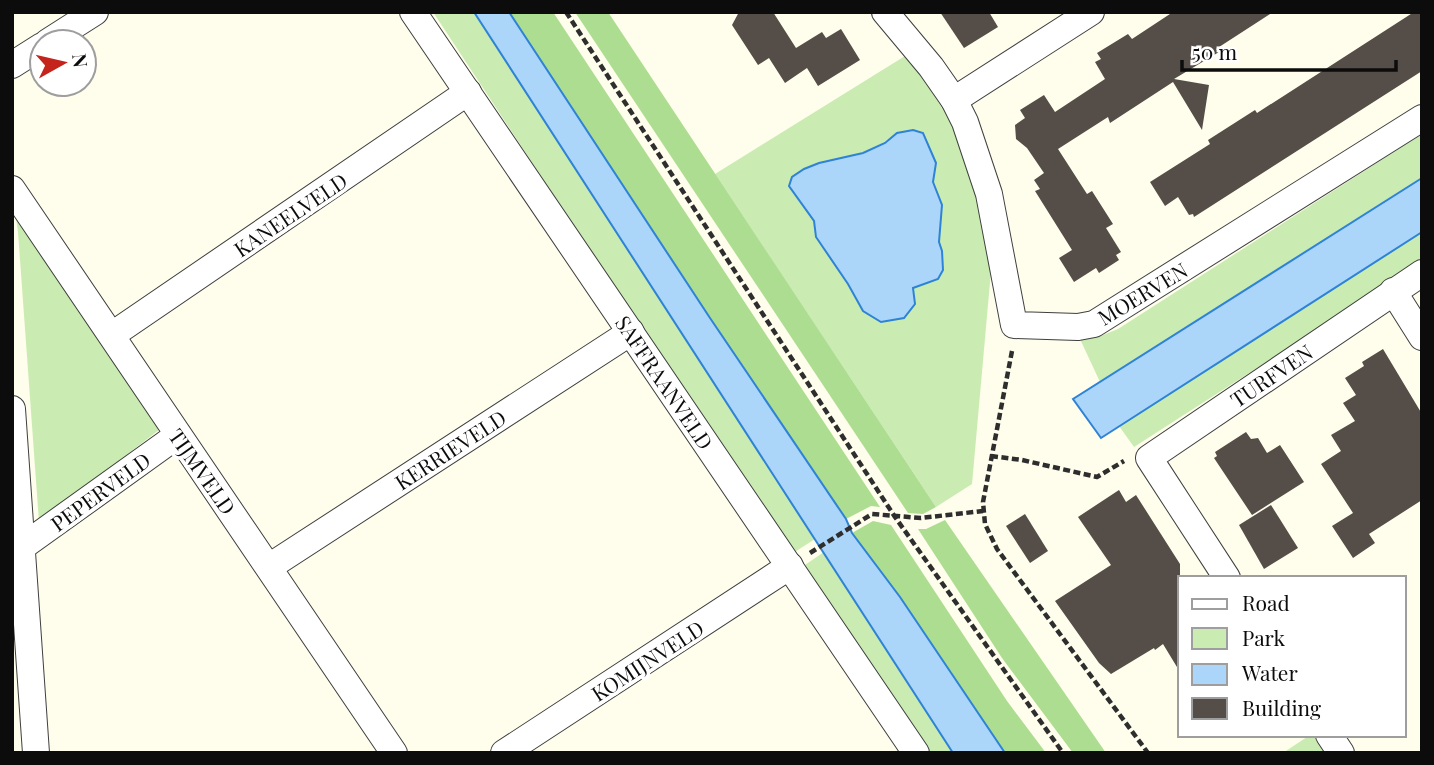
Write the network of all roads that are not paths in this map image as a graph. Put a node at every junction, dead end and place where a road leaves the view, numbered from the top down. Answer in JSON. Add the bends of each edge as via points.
{"nodes":[{"id":1,"x":94,"y":12,"type":"edge"},
{"id":2,"x":414,"y":12,"type":"edge"},
{"id":3,"x":885,"y":12,"type":"edge"},
{"id":4,"x":1091,"y":12,"type":"edge"},
{"id":5,"x":69,"y":28,"type":"edge"},
{"id":6,"x":28,"y":55,"type":"edge"},
{"id":7,"x":12,"y":65,"type":"edge"},
{"id":8,"x":468,"y":92,"type":"junction"},
{"id":9,"x":954,"y":100,"type":"junction"},
{"id":10,"x":1422,"y":118,"type":"edge"},
{"id":11,"x":12,"y":189,"type":"edge"},
{"id":12,"x":1422,"y":273,"type":"edge"},
{"id":13,"x":1393,"y":291,"type":"junction"},
{"id":14,"x":631,"y":332,"type":"junction"},
{"id":15,"x":112,"y":335,"type":"junction"},
{"id":16,"x":1422,"y":337,"type":"edge"},
{"id":17,"x":12,"y":409,"type":"edge"},
{"id":18,"x":178,"y":435,"type":"junction"},
{"id":19,"x":22,"y":547,"type":"junction"},
{"id":20,"x":800,"y":560,"type":"junction"},
{"id":21,"x":269,"y":567,"type":"junction"},
{"id":22,"x":1226,"y":576,"type":"edge"},
{"id":23,"x":22,"y":685,"type":"edge"},
{"id":24,"x":1330,"y":737,"type":"edge"},
{"id":25,"x":36,"y":753,"type":"edge"},
{"id":26,"x":394,"y":753,"type":"edge"},
{"id":27,"x":504,"y":753,"type":"edge"},
{"id":28,"x":916,"y":753,"type":"edge"},
{"id":29,"x":1341,"y":753,"type":"edge"}],
"edges":[{"from":1,"to":5,"type":"street"},
{"from":2,"to":8,"type":"street","name":"SAFFRAANVELD"},
{"from":3,"to":9,"type":"street"},
{"from":4,"to":9,"type":"street"},
{"from":6,"to":7,"type":"street"},
{"from":8,"to":14,"type":"street","name":"SAFFRAANVELD"},
{"from":8,"to":15,"type":"street","name":"KANEELVELD"},
{"from":9,"to":10,"type":"street","name":"MOERVEN","via":[[989,194],[1014,326],[1094,324]]},
{"from":11,"to":15,"type":"street","name":"TIJMVELD"},
{"from":12,"to":13,"type":"street","name":"TURFVEN"},
{"from":13,"to":16,"type":"street"},
{"from":13,"to":22,"type":"street","name":"TURFVEN","via":[[1149,458]]},
{"from":14,"to":20,"type":"street","name":"SAFFRAANVELD"},
{"from":14,"to":21,"type":"street","name":"KERRIEVELD"},
{"from":15,"to":18,"type":"street","name":"TIJMVELD"},
{"from":17,"to":19,"type":"street","name":"PEPERVELD"},
{"from":18,"to":19,"type":"street","name":"PEPERVELD"},
{"from":18,"to":21,"type":"street","name":"TIJMVELD"},
{"from":19,"to":23,"type":"street","name":"PEPERVELD"},
{"from":20,"to":27,"type":"street","name":"KOMIJNVELD"},
{"from":20,"to":28,"type":"street","name":"SAFFRAANVELD"},
{"from":21,"to":26,"type":"street","name":"TIJMVELD"},
{"from":23,"to":25,"type":"street","name":"PEPERVELD"},
{"from":24,"to":29,"type":"street"}]}
